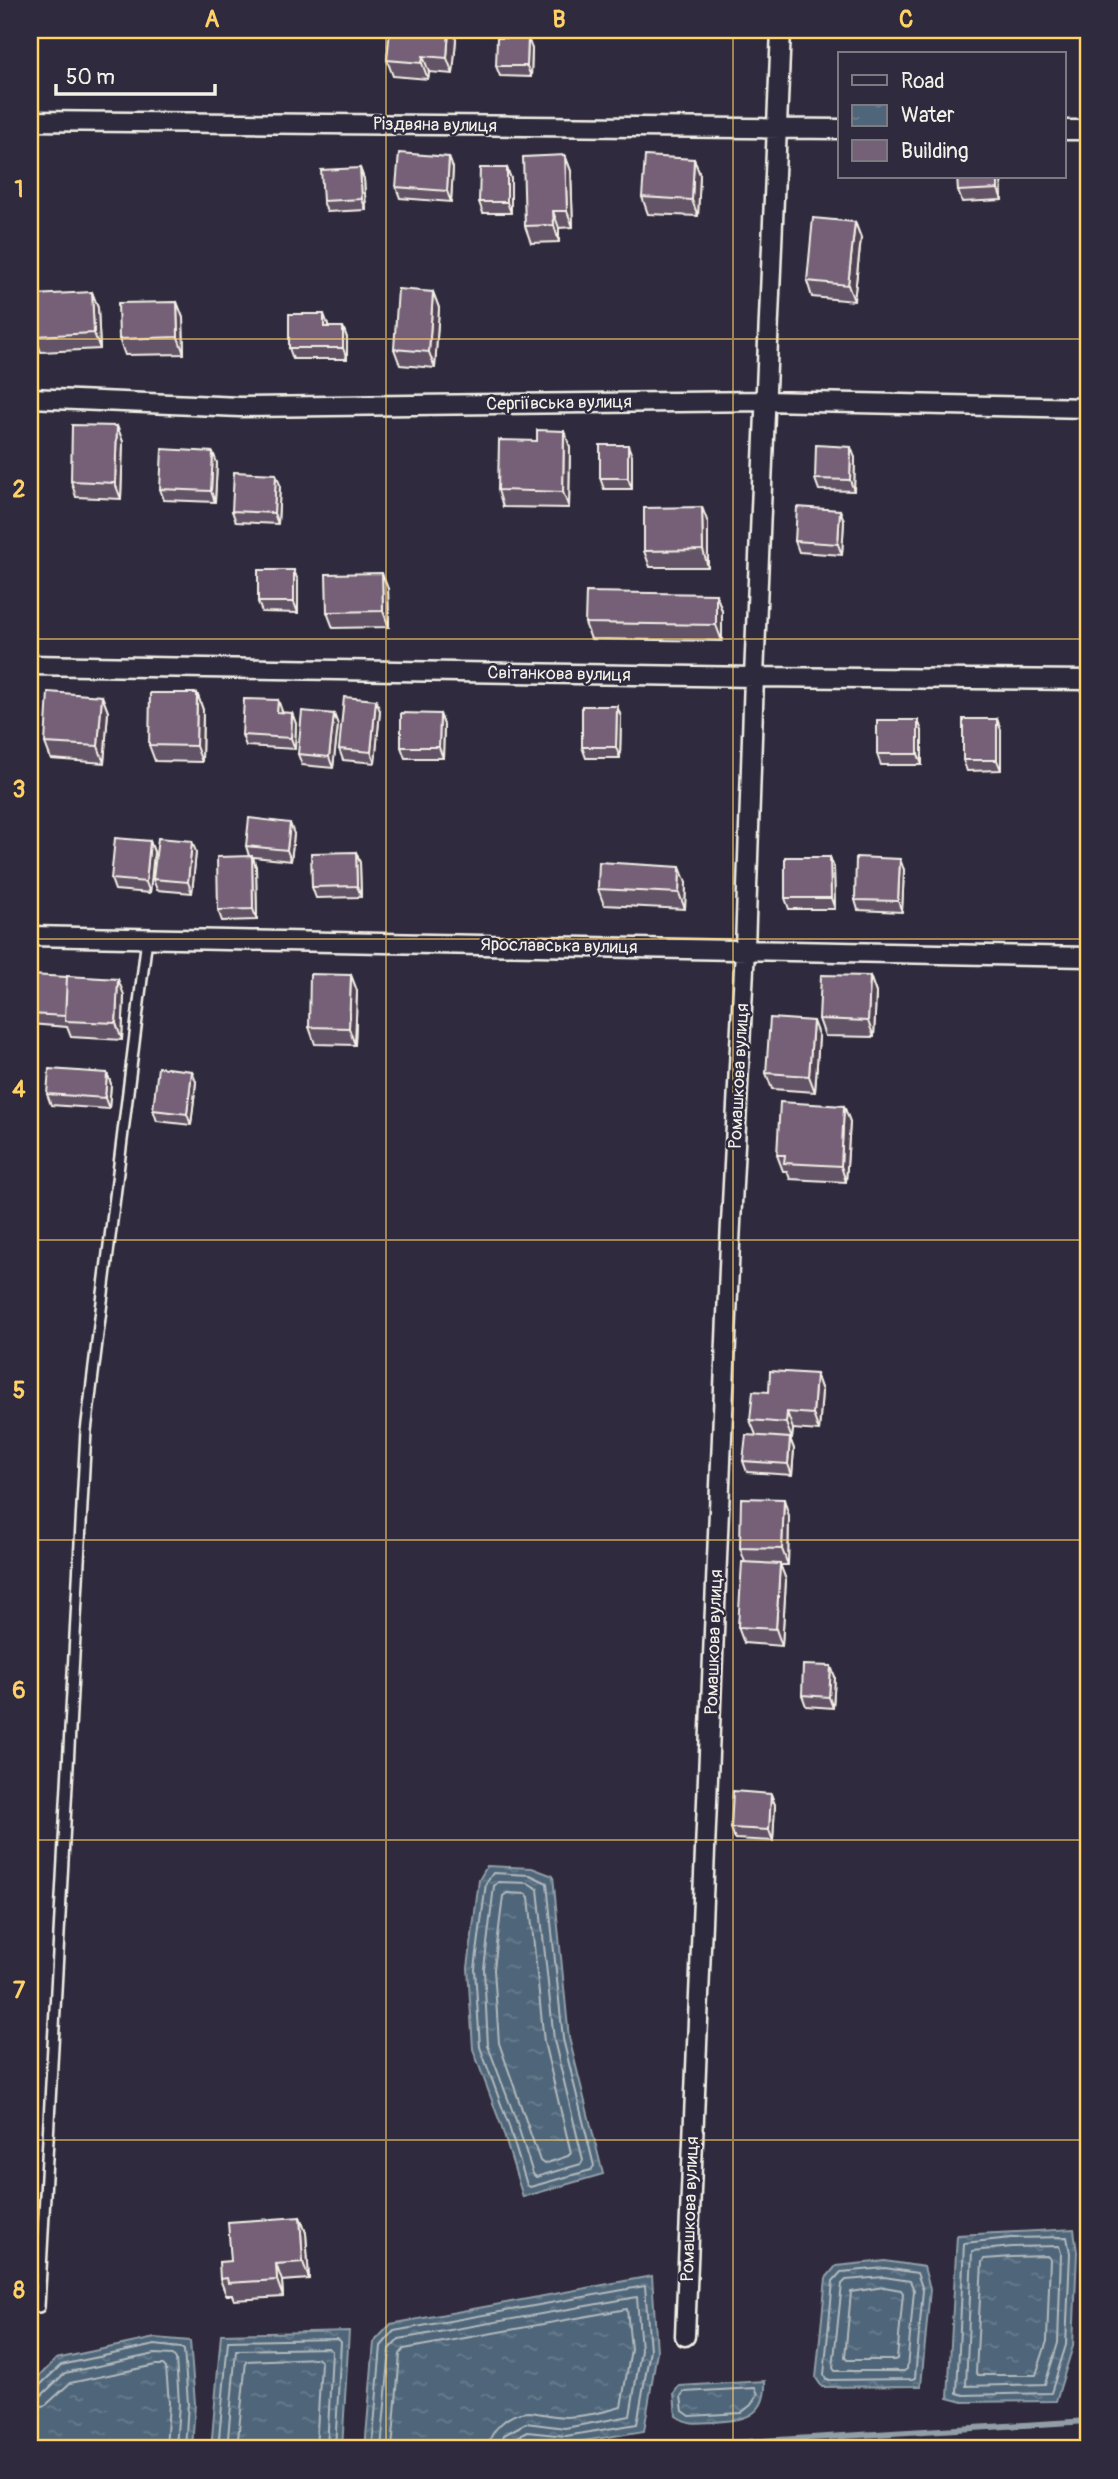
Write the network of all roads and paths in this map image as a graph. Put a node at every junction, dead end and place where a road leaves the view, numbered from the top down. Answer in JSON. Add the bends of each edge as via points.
{"nodes":[{"id":1,"x":781,"y":30,"type":"edge"},
{"id":2,"x":30,"y":121,"type":"edge"},
{"id":3,"x":776,"y":129,"type":"junction"},
{"id":4,"x":838,"y":129,"type":"edge"},
{"id":5,"x":1066,"y":130,"type":"edge"},
{"id":6,"x":1088,"y":130,"type":"edge"},
{"id":7,"x":30,"y":398,"type":"edge"},
{"id":8,"x":765,"y":401,"type":"junction"},
{"id":9,"x":1088,"y":408,"type":"edge"},
{"id":10,"x":30,"y":665,"type":"edge"},
{"id":11,"x":754,"y":677,"type":"junction"},
{"id":12,"x":1088,"y":680,"type":"edge"},
{"id":13,"x":30,"y":936,"type":"edge"},
{"id":14,"x":147,"y":938,"type":"junction"},
{"id":15,"x":745,"y":949,"type":"junction"},
{"id":16,"x":1088,"y":957,"type":"edge"},
{"id":17,"x":39,"y":2307,"type":"dead end"},
{"id":18,"x":685,"y":2336,"type":"dead end"}],
"edges":[{"from":1,"to":3,"type":"street","name":"Ромашкова вулиця"},
{"from":2,"to":3,"type":"street","name":"Різдвяна вулиця"},
{"from":3,"to":4,"type":"street","name":"Різдвяна вулиця"},
{"from":3,"to":8,"type":"street","name":"Ромашкова вулиця"},
{"from":5,"to":6,"type":"street"},
{"from":7,"to":8,"type":"street","name":"Сергіївська вулиця","via":[[240,407]]},
{"from":8,"to":9,"type":"street","name":"Сергіївська вулиця"},
{"from":8,"to":11,"type":"street","name":"Ромашкова вулиця"},
{"from":10,"to":11,"type":"street","name":"Світанкова вулиця"},
{"from":11,"to":12,"type":"street","name":"Світанкова вулиця"},
{"from":11,"to":15,"type":"street","name":"Ромашкова вулиця"},
{"from":13,"to":14,"type":"street","name":"Ярославська вулиця"},
{"from":14,"to":15,"type":"street","name":"Ярославська вулиця"},
{"from":14,"to":17,"type":"lane","via":[[86,1430]]},
{"from":15,"to":16,"type":"street","name":"Ярославська вулиця"},
{"from":15,"to":18,"type":"street","name":"Ромашкова вулиця"}]}
